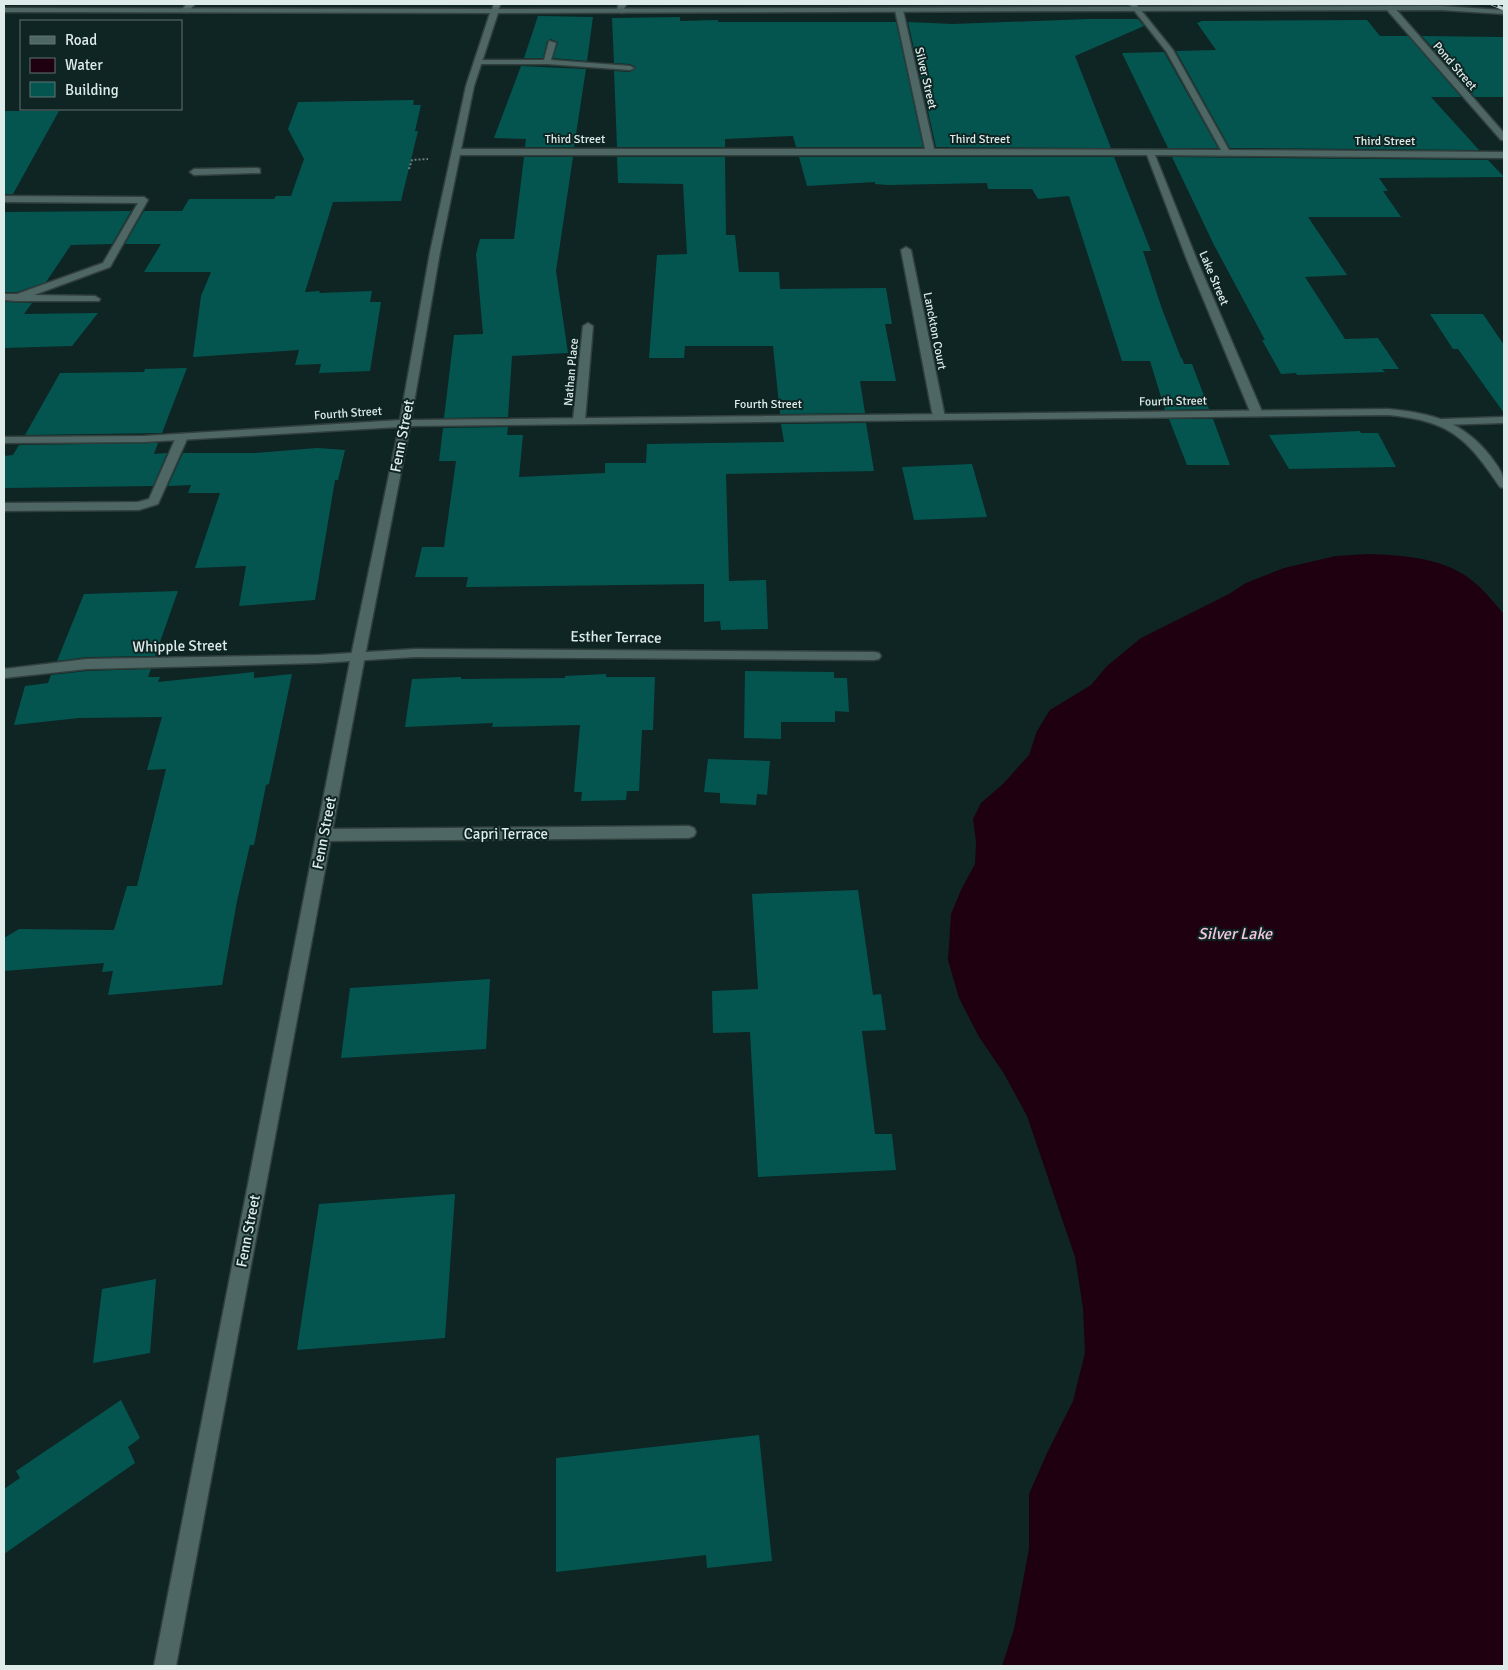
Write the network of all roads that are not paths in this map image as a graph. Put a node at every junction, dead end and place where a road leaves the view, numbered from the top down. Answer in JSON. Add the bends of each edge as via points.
{"nodes":[{"id":1,"x":191,"y":4,"type":"edge"},
{"id":2,"x":1134,"y":6,"type":"edge"},
{"id":3,"x":1223,"y":6,"type":"edge"},
{"id":4,"x":1260,"y":6,"type":"edge"},
{"id":5,"x":1340,"y":6,"type":"edge"},
{"id":6,"x":621,"y":7,"type":"edge"},
{"id":7,"x":868,"y":7,"type":"edge"},
{"id":8,"x":1029,"y":7,"type":"edge"},
{"id":9,"x":496,"y":8,"type":"edge"},
{"id":10,"x":1390,"y":8,"type":"junction"},
{"id":11,"x":4,"y":10,"type":"edge"},
{"id":12,"x":185,"y":10,"type":"junction"},
{"id":13,"x":899,"y":10,"type":"junction"},
{"id":14,"x":1504,"y":12,"type":"edge"},
{"id":15,"x":552,"y":43,"type":"dead end"},
{"id":16,"x":478,"y":62,"type":"junction"},
{"id":17,"x":547,"y":62,"type":"junction"},
{"id":18,"x":630,"y":68,"type":"dead end"},
{"id":19,"x":1504,"y":138,"type":"edge"},
{"id":20,"x":930,"y":151,"type":"junction"},
{"id":21,"x":456,"y":152,"type":"junction"},
{"id":22,"x":1150,"y":152,"type":"junction"},
{"id":23,"x":1226,"y":152,"type":"junction"},
{"id":24,"x":1504,"y":155,"type":"edge"},
{"id":25,"x":257,"y":171,"type":"dead end"},
{"id":26,"x":194,"y":172,"type":"dead end"},
{"id":27,"x":4,"y":199,"type":"edge"},
{"id":28,"x":906,"y":250,"type":"dead end"},
{"id":29,"x":4,"y":288,"type":"edge"},
{"id":30,"x":4,"y":298,"type":"edge"},
{"id":31,"x":16,"y":298,"type":"junction"},
{"id":32,"x":94,"y":299,"type":"dead end"},
{"id":33,"x":588,"y":326,"type":"dead end"},
{"id":34,"x":1257,"y":414,"type":"junction"},
{"id":35,"x":939,"y":417,"type":"junction"},
{"id":36,"x":579,"y":420,"type":"junction"},
{"id":37,"x":1504,"y":420,"type":"edge"},
{"id":38,"x":1442,"y":422,"type":"junction"},
{"id":39,"x":405,"y":423,"type":"junction"},
{"id":40,"x":182,"y":437,"type":"junction"},
{"id":41,"x":4,"y":440,"type":"edge"},
{"id":42,"x":1504,"y":484,"type":"edge"},
{"id":43,"x":4,"y":507,"type":"edge"},
{"id":44,"x":358,"y":656,"type":"junction"},
{"id":45,"x":874,"y":656,"type":"dead end"},
{"id":46,"x":4,"y":673,"type":"edge"},
{"id":47,"x":689,"y":832,"type":"dead end"},
{"id":48,"x":324,"y":835,"type":"junction"},
{"id":49,"x":164,"y":1666,"type":"edge"}],
"edges":[{"from":1,"to":12,"type":"street"},
{"from":2,"to":3,"type":"street"},
{"from":2,"to":8,"type":"street"},
{"from":2,"to":23,"type":"street","via":[[1169,50]]},
{"from":3,"to":4,"type":"street"},
{"from":4,"to":5,"type":"street"},
{"from":5,"to":10,"type":"street"},
{"from":6,"to":7,"type":"street"},
{"from":6,"to":9,"type":"street"},
{"from":7,"to":13,"type":"street"},
{"from":8,"to":13,"type":"street"},
{"from":9,"to":12,"type":"street"},
{"from":9,"to":16,"type":"street","name":"Fenn Street"},
{"from":10,"to":14,"type":"street"},
{"from":10,"to":19,"type":"street","name":"Pond Street"},
{"from":11,"to":12,"type":"street"},
{"from":13,"to":20,"type":"street","name":"Silver Street"},
{"from":15,"to":17,"type":"street"},
{"from":16,"to":17,"type":"street"},
{"from":16,"to":21,"type":"street","name":"Fenn Street"},
{"from":17,"to":18,"type":"street"},
{"from":20,"to":21,"type":"street","name":"Third Street"},
{"from":20,"to":22,"type":"street","name":"Third Street"},
{"from":21,"to":39,"type":"street","name":"Fenn Street"},
{"from":22,"to":23,"type":"street","name":"Third Street"},
{"from":22,"to":34,"type":"street","name":"Lake Street"},
{"from":23,"to":24,"type":"street","name":"Third Street"},
{"from":25,"to":26,"type":"street"},
{"from":27,"to":31,"type":"street","via":[[144,200],[107,265]]},
{"from":28,"to":35,"type":"street","name":"Lanckton Court"},
{"from":29,"to":30,"type":"street"},
{"from":30,"to":31,"type":"street"},
{"from":31,"to":32,"type":"street"},
{"from":33,"to":36,"type":"street","name":"Nathan Place"},
{"from":34,"to":35,"type":"street","name":"Fourth Street"},
{"from":34,"to":38,"type":"street","name":"Fourth Street","via":[[1388,412],[1419,415]]},
{"from":35,"to":36,"type":"street","name":"Fourth Street"},
{"from":36,"to":39,"type":"street","name":"Fourth Street"},
{"from":37,"to":38,"type":"street"},
{"from":38,"to":42,"type":"street","name":"Fourth Street","via":[[1472,440]]},
{"from":39,"to":40,"type":"street","name":"Fourth Street"},
{"from":39,"to":44,"type":"street","name":"Fenn Street"},
{"from":40,"to":41,"type":"street","name":"Fourth Street"},
{"from":40,"to":43,"type":"street","via":[[154,501],[139,506]]},
{"from":44,"to":45,"type":"street","name":"Esther Terrace","via":[[415,652]]},
{"from":44,"to":46,"type":"street","name":"Whipple Street","via":[[242,662],[88,664]]},
{"from":44,"to":48,"type":"street","name":"Fenn Street"},
{"from":47,"to":48,"type":"street","name":"Capri Terrace"},
{"from":48,"to":49,"type":"street","name":"Fenn Street"}]}
